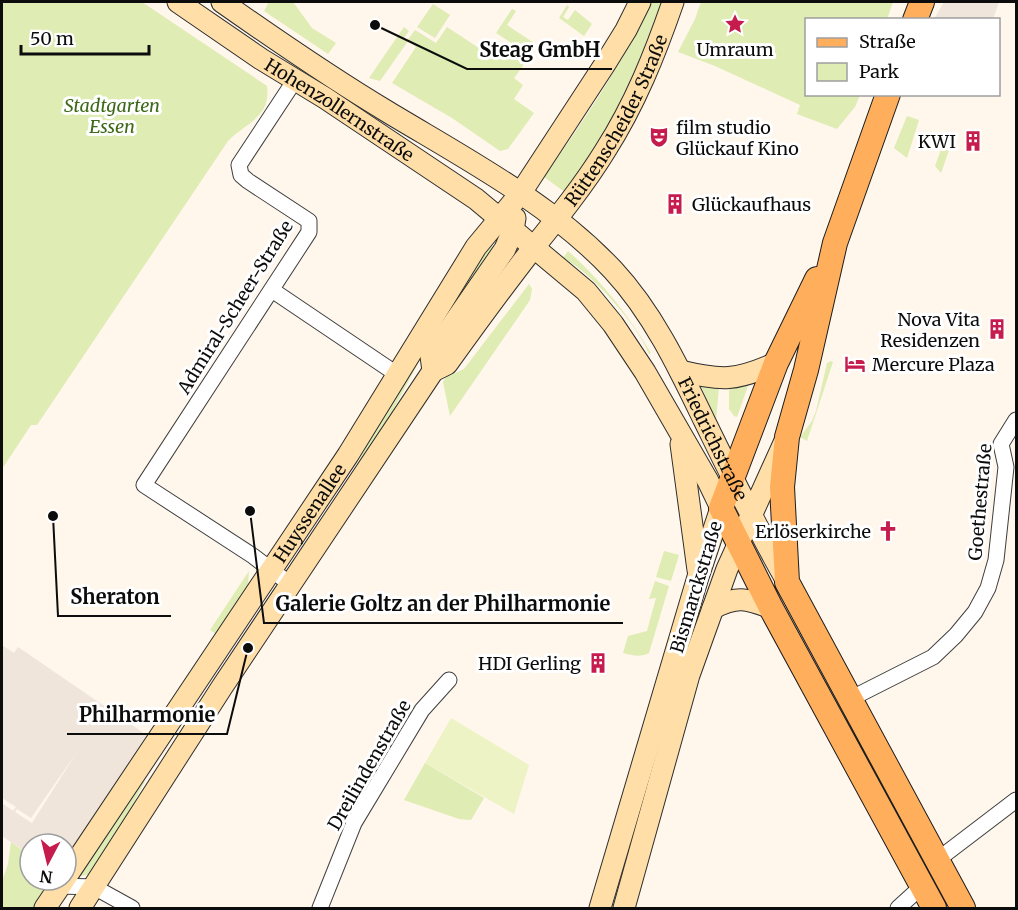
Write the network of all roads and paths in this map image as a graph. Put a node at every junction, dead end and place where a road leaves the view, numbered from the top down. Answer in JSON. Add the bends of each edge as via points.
{"nodes":[{"id":1,"x":178,"y":2,"type":"edge"},
{"id":2,"x":222,"y":2,"type":"edge"},
{"id":3,"x":640,"y":2,"type":"edge"},
{"id":4,"x":673,"y":2,"type":"edge"},
{"id":5,"x":922,"y":2,"type":"edge"},
{"id":6,"x":916,"y":18,"type":"edge"},
{"id":7,"x":295,"y":80,"type":"junction"},
{"id":8,"x":887,"y":96,"type":"edge"},
{"id":9,"x":512,"y":212,"type":"junction"},
{"id":10,"x":545,"y":234,"type":"junction"},
{"id":11,"x":835,"y":243,"type":"junction"},
{"id":12,"x":553,"y":263,"type":"junction"},
{"id":13,"x":272,"y":290,"type":"junction"},
{"id":14,"x":776,"y":363,"type":"junction"},
{"id":15,"x":433,"y":371,"type":"junction"},
{"id":16,"x":680,"y":371,"type":"junction"},
{"id":17,"x":398,"y":375,"type":"junction"},
{"id":18,"x":1017,"y":420,"type":"edge"},
{"id":19,"x":679,"y":430,"type":"junction"},
{"id":20,"x":787,"y":437,"type":"junction"},
{"id":21,"x":732,"y":478,"type":"junction"},
{"id":22,"x":721,"y":508,"type":"junction"},
{"id":23,"x":750,"y":515,"type":"junction"},
{"id":24,"x":738,"y":543,"type":"junction"},
{"id":25,"x":271,"y":569,"type":"junction"},
{"id":26,"x":699,"y":577,"type":"junction"},
{"id":27,"x":788,"y":582,"type":"junction"},
{"id":28,"x":290,"y":584,"type":"junction"},
{"id":29,"x":713,"y":608,"type":"junction"},
{"id":30,"x":771,"y":608,"type":"junction"},
{"id":31,"x":449,"y":680,"type":"dead end"},
{"id":32,"x":850,"y":699,"type":"junction"},
{"id":33,"x":1017,"y":800,"type":"edge"},
{"id":34,"x":78,"y":858,"type":"edge"},
{"id":35,"x":936,"y":861,"type":"junction"},
{"id":36,"x":78,"y":884,"type":"edge"},
{"id":37,"x":94,"y":887,"type":"junction"},
{"id":38,"x":921,"y":887,"type":"junction"},
{"id":39,"x":56,"y":892,"type":"edge"},
{"id":40,"x":45,"y":909,"type":"edge"},
{"id":41,"x":80,"y":909,"type":"edge"},
{"id":42,"x":132,"y":909,"type":"edge"},
{"id":43,"x":321,"y":909,"type":"edge"},
{"id":44,"x":600,"y":909,"type":"edge"},
{"id":45,"x":624,"y":909,"type":"edge"},
{"id":46,"x":898,"y":909,"type":"edge"},
{"id":47,"x":934,"y":909,"type":"edge"},
{"id":48,"x":963,"y":909,"type":"edge"}],
"edges":[{"from":1,"to":7,"type":"main road","name":"Hohenzollernstraße"},
{"from":2,"to":9,"type":"main road","name":"Hohenzollernstraße","via":[[384,110],[491,174]]},
{"from":3,"to":9,"type":"main road","name":"Rüttenscheider Straße"},
{"from":4,"to":10,"type":"main road","name":"Rüttenscheider Straße","via":[[655,55],[628,112],[605,152]]},
{"from":5,"to":6,"type":"main road"},
{"from":7,"to":9,"type":"main road","name":"Hohenzollernstraße","via":[[468,194]]},
{"from":7,"to":13,"type":"street","name":"Admiral-Scheer-Straße","via":[[239,165],[241,175],[248,181],[309,222],[309,232]]},
{"from":8,"to":11,"type":"main road","name":"Bismarckstraße"},
{"from":9,"to":10,"type":"main road","name":"Friedrichstraße"},
{"from":9,"to":10,"type":"main road","name":"Friedrichstraße"},
{"from":9,"to":15,"type":"main road","name":"Huyssenallee","via":[[505,249],[431,356]]},
{"from":9,"to":17,"type":"main road","name":"Huyssenallee","via":[[476,247]]},
{"from":10,"to":12,"type":"main road","name":"Friedrichstraße"},
{"from":10,"to":15,"type":"main road","name":"Huyssenallee","via":[[447,364]]},
{"from":10,"to":16,"type":"main road","name":"Friedrichstraße","via":[[580,238],[614,272],[653,323]]},
{"from":11,"to":14,"type":"main road","name":"Bismarckstraße"},
{"from":11,"to":20,"type":"main road","name":"Bismarckstraße"},
{"from":12,"to":15,"type":"main road","via":[[530,268],[454,367]]},
{"from":12,"to":19,"type":"main road","name":"Friedrichstraße","via":[[586,291],[613,324]]},
{"from":13,"to":17,"type":"street"},
{"from":13,"to":25,"type":"street","name":"Admiral-Scheer-Straße","via":[[144,485]]},
{"from":14,"to":16,"type":"main road","via":[[754,373],[724,379]]},
{"from":14,"to":21,"type":"main road","name":"Bismarckstraße"},
{"from":15,"to":28,"type":"main road","name":"Huyssenallee"},
{"from":16,"to":21,"type":"main road","name":"Friedrichstraße"},
{"from":17,"to":25,"type":"main road","name":"Huyssenallee"},
{"from":18,"to":32,"type":"street","name":"Goethestraße","via":[[1001,444],[1006,467],[996,560],[988,588],[975,612],[933,657]]},
{"from":19,"to":22,"type":"main road","name":"Friedrichstraße"},
{"from":19,"to":26,"type":"main road"},
{"from":20,"to":23,"type":"main road","name":"Bismarckstraße"},
{"from":20,"to":27,"type":"main road","via":[[782,487]]},
{"from":21,"to":22,"type":"main road","name":"Bismarckstraße"},
{"from":21,"to":23,"type":"main road","name":"Friedrichstraße"},
{"from":22,"to":24,"type":"main road","name":"Friedrichstraße"},
{"from":22,"to":26,"type":"main road","name":"Bismarckstraße"},
{"from":23,"to":24,"type":"main road","name":"Bismarckstraße"},
{"from":23,"to":27,"type":"main road","name":"Friedrichstraße"},
{"from":24,"to":29,"type":"main road","name":"Bismarckstraße"},
{"from":24,"to":30,"type":"main road","name":"Friedrichstraße"},
{"from":25,"to":28,"type":"street"},
{"from":25,"to":34,"type":"main road","name":"Huyssenallee"},
{"from":26,"to":44,"type":"main road","name":"Bismarckstraße"},
{"from":27,"to":32,"type":"main road","name":"Friedrichstraße"},
{"from":28,"to":37,"type":"main road","name":"Huyssenallee"},
{"from":29,"to":30,"type":"main road","via":[[734,599]]},
{"from":29,"to":45,"type":"main road","name":"Bismarckstraße","via":[[689,675]]},
{"from":30,"to":38,"type":"main road","name":"Friedrichstraße"},
{"from":31,"to":43,"type":"street","name":"Dreilindenstraße","via":[[422,710],[354,823]]},
{"from":32,"to":35,"type":"main road","name":"Friedrichstraße"},
{"from":33,"to":35,"type":"street"},
{"from":35,"to":48,"type":"main road","name":"Friedrichstraße"},
{"from":36,"to":37,"type":"street"},
{"from":37,"to":41,"type":"main road","name":"Huyssenallee"},
{"from":37,"to":42,"type":"street"},
{"from":38,"to":46,"type":"street"},
{"from":38,"to":47,"type":"main road","name":"Friedrichstraße"},
{"from":39,"to":40,"type":"main road","name":"Huyssenallee"}]}
